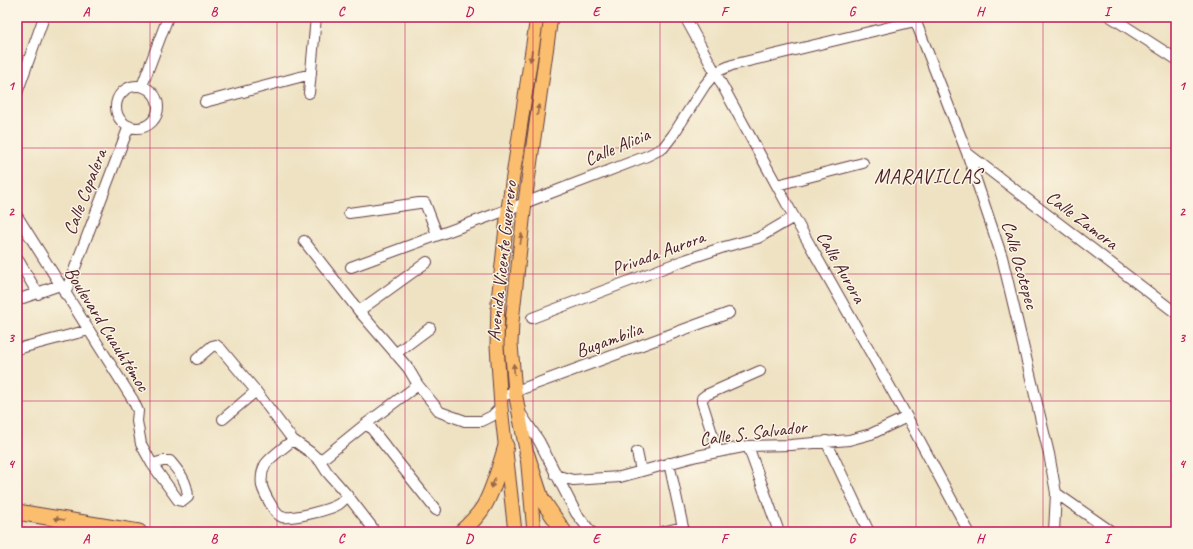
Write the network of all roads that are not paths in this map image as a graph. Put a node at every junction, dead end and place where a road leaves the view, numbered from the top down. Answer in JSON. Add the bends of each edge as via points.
{"nodes":[{"id":1,"x":44,"y":17,"type":"edge"},
{"id":2,"x":168,"y":17,"type":"edge"},
{"id":3,"x":316,"y":17,"type":"edge"},
{"id":4,"x":537,"y":17,"type":"edge"},
{"id":5,"x":551,"y":17,"type":"edge"},
{"id":6,"x":685,"y":17,"type":"edge"},
{"id":7,"x":1111,"y":17,"type":"edge"},
{"id":8,"x":914,"y":19,"type":"edge"},
{"id":9,"x":1176,"y":59,"type":"edge"},
{"id":10,"x":716,"y":72,"type":"junction"},
{"id":11,"x":311,"y":74,"type":"junction"},
{"id":12,"x":142,"y":86,"type":"junction"},
{"id":13,"x":17,"y":93,"type":"edge"},
{"id":14,"x":309,"y":93,"type":"dead end"},
{"id":15,"x":205,"y":102,"type":"dead end"},
{"id":16,"x":128,"y":126,"type":"junction"},
{"id":17,"x":967,"y":153,"type":"junction"},
{"id":18,"x":863,"y":163,"type":"dead end"},
{"id":19,"x":777,"y":185,"type":"junction"},
{"id":20,"x":525,"y":202,"type":"junction"},
{"id":21,"x":508,"y":209,"type":"junction"},
{"id":22,"x":349,"y":213,"type":"dead end"},
{"id":23,"x":17,"y":216,"type":"edge"},
{"id":24,"x":794,"y":217,"type":"junction"},
{"id":25,"x":437,"y":234,"type":"junction"},
{"id":26,"x":304,"y":241,"type":"dead end"},
{"id":27,"x":17,"y":258,"type":"edge"},
{"id":28,"x":427,"y":262,"type":"dead end"},
{"id":29,"x":351,"y":267,"type":"dead end"},
{"id":30,"x":63,"y":289,"type":"junction"},
{"id":31,"x":38,"y":294,"type":"junction"},
{"id":32,"x":17,"y":300,"type":"edge"},
{"id":33,"x":360,"y":311,"type":"junction"},
{"id":34,"x":729,"y":313,"type":"dead end"},
{"id":35,"x":1176,"y":313,"type":"edge"},
{"id":36,"x":532,"y":318,"type":"dead end"},
{"id":37,"x":430,"y":328,"type":"dead end"},
{"id":38,"x":88,"y":330,"type":"junction"},
{"id":39,"x":17,"y":349,"type":"edge"},
{"id":40,"x":395,"y":354,"type":"junction"},
{"id":41,"x":197,"y":359,"type":"dead end"},
{"id":42,"x":760,"y":371,"type":"dead end"},
{"id":43,"x":418,"y":385,"type":"junction"},
{"id":44,"x":256,"y":391,"type":"junction"},
{"id":45,"x":516,"y":392,"type":"junction"},
{"id":46,"x":501,"y":402,"type":"junction"},
{"id":47,"x":520,"y":414,"type":"junction"},
{"id":48,"x":907,"y":417,"type":"junction"},
{"id":49,"x":223,"y":419,"type":"dead end"},
{"id":50,"x":367,"y":422,"type":"junction"},
{"id":51,"x":293,"y":440,"type":"junction"},
{"id":52,"x":826,"y":441,"type":"junction"},
{"id":53,"x":506,"y":446,"type":"junction"},
{"id":54,"x":748,"y":446,"type":"junction"},
{"id":55,"x":637,"y":452,"type":"dead end"},
{"id":56,"x":718,"y":452,"type":"junction"},
{"id":57,"x":527,"y":455,"type":"junction"},
{"id":58,"x":320,"y":461,"type":"junction"},
{"id":59,"x":669,"y":463,"type":"junction"},
{"id":60,"x":152,"y":464,"type":"junction"},
{"id":61,"x":641,"y":471,"type":"junction"},
{"id":62,"x":555,"y":475,"type":"junction"},
{"id":63,"x":530,"y":486,"type":"junction"},
{"id":64,"x":510,"y":488,"type":"junction"},
{"id":65,"x":1056,"y":493,"type":"junction"},
{"id":66,"x":348,"y":496,"type":"junction"},
{"id":67,"x":436,"y":510,"type":"dead end"},
{"id":68,"x":17,"y":512,"type":"edge"},
{"id":69,"x":372,"y":527,"type":"dead end"},
{"id":70,"x":683,"y":530,"type":"edge"},
{"id":71,"x":139,"y":532,"type":"edge"},
{"id":72,"x":461,"y":532,"type":"edge"},
{"id":73,"x":515,"y":532,"type":"edge"},
{"id":74,"x":534,"y":532,"type":"edge"},
{"id":75,"x":564,"y":532,"type":"edge"},
{"id":76,"x":591,"y":532,"type":"edge"},
{"id":77,"x":662,"y":532,"type":"edge"},
{"id":78,"x":779,"y":532,"type":"edge"},
{"id":79,"x":869,"y":532,"type":"edge"},
{"id":80,"x":969,"y":532,"type":"edge"},
{"id":81,"x":1054,"y":532,"type":"edge"},
{"id":82,"x":1112,"y":532,"type":"edge"}],
"edges":[{"from":1,"to":13,"type":"street"},
{"from":2,"to":12,"type":"street"},
{"from":3,"to":11,"type":"street"},
{"from":4,"to":21,"type":"main road","name":"Avenida Vicente Guerrero","one_way":true},
{"from":20,"to":5,"type":"main road","name":"Avenida Vicente Guerrero","one_way":true},
{"from":6,"to":10,"type":"street","name":"Calle Aurora"},
{"from":7,"to":9,"type":"street"},
{"from":8,"to":10,"type":"street","name":"Calle Alicia","via":[[732,65]]},
{"from":8,"to":17,"type":"street","name":"Calle Ocotepec"},
{"from":10,"to":19,"type":"street","name":"Calle Aurora"},
{"from":10,"to":20,"type":"street","name":"Calle Alicia","via":[[663,148]]},
{"from":11,"to":14,"type":"street"},
{"from":11,"to":15,"type":"street"},
{"from":12,"to":16,"type":"street","via":[[123,91],[116,103],[119,117]]},
{"from":12,"to":16,"type":"street","via":[[156,96],[157,113],[153,121],[146,126]]},
{"from":16,"to":30,"type":"street","name":"Calle Copalera"},
{"from":17,"to":35,"type":"street","name":"Calle Zamora"},
{"from":17,"to":65,"type":"street","name":"Calle Ocotepec","via":[[1002,257]]},
{"from":18,"to":19,"type":"street"},
{"from":19,"to":24,"type":"street","name":"Calle Aurora"},
{"from":20,"to":21,"type":"street","name":"Calle Alicia"},
{"from":45,"to":20,"type":"main road","name":"Avenida Vicente Guerrero","one_way":true,"via":[[511,344],[512,322]]},
{"from":21,"to":25,"type":"street","name":"Calle Alicia"},
{"from":21,"to":46,"type":"main road","name":"Avenida Vicente Guerrero","via":[[498,300],[497,346]]},
{"from":22,"to":25,"type":"street","via":[[425,204]]},
{"from":23,"to":30,"type":"street","name":"Boulevard Cuauhtémoc"},
{"from":24,"to":36,"type":"street","name":"Privada Aurora","via":[[758,238],[682,261]]},
{"from":24,"to":48,"type":"street","name":"Calle Aurora"},
{"from":25,"to":29,"type":"street","name":"Calle Alicia"},
{"from":26,"to":33,"type":"street"},
{"from":27,"to":31,"type":"street"},
{"from":28,"to":33,"type":"street"},
{"from":30,"to":31,"type":"street"},
{"from":30,"to":38,"type":"street","name":"Boulevard Cuauhtémoc"},
{"from":31,"to":32,"type":"street"},
{"from":33,"to":40,"type":"street"},
{"from":34,"to":45,"type":"street","name":"Bugambilia"},
{"from":37,"to":40,"type":"street"},
{"from":38,"to":39,"type":"street"},
{"from":38,"to":60,"type":"street","name":"Boulevard Cuauhtémoc","via":[[133,400],[138,411],[141,444]]},
{"from":40,"to":43,"type":"street","via":[[408,368]]},
{"from":41,"to":44,"type":"street","via":[[216,345]]},
{"from":42,"to":56,"type":"street","via":[[702,398]]},
{"from":43,"to":46,"type":"street","via":[[440,412],[465,421],[482,421],[492,416]]},
{"from":43,"to":50,"type":"street"},
{"from":44,"to":49,"type":"street"},
{"from":44,"to":51,"type":"street"},
{"from":45,"to":46,"type":"street","name":"Bugambilia"},
{"from":45,"to":47,"type":"main road","name":"Avenida Vicente Guerrero"},
{"from":46,"to":53,"type":"main road","name":"Avenida Vicente Guerrero"},
{"from":47,"to":57,"type":"main road","name":"Avenida Vicente Guerrero"},
{"from":47,"to":62,"type":"street","via":[[539,441]]},
{"from":48,"to":52,"type":"street","name":"Calle S. Salvador","via":[[871,434],[849,440]]},
{"from":48,"to":80,"type":"street","name":"Calle Aurora"},
{"from":50,"to":58,"type":"street"},
{"from":50,"to":67,"type":"street"},
{"from":51,"to":58,"type":"street"},
{"from":51,"to":66,"type":"street","via":[[265,464],[262,474],[262,485],[279,515],[300,516],[329,509],[340,504]]},
{"from":52,"to":54,"type":"street","name":"Calle S. Salvador"},
{"from":52,"to":79,"type":"street"},
{"from":53,"to":64,"type":"main road","name":"Avenida Vicente Guerrero"},
{"from":53,"to":72,"type":"highway","one_way":true,"via":[[484,505]]},
{"from":54,"to":56,"type":"street","name":"Calle S. Salvador"},
{"from":54,"to":78,"type":"street"},
{"from":55,"to":61,"type":"street"},
{"from":56,"to":59,"type":"street","name":"Calle S. Salvador"},
{"from":57,"to":63,"type":"main road","name":"Avenida Vicente Guerrero"},
{"from":57,"to":75,"type":"highway","via":[[541,498]]},
{"from":58,"to":66,"type":"street","via":[[331,478]]},
{"from":59,"to":61,"type":"street","name":"Calle S. Salvador"},
{"from":59,"to":70,"type":"street"},
{"from":60,"to":60,"type":"street","name":"Boulevard Cuauhtémoc","via":[[170,461],[184,477],[188,497],[183,501],[178,500]]},
{"from":61,"to":62,"type":"street","name":"Calle S. Salvador","via":[[620,477],[573,480]]},
{"from":62,"to":76,"type":"street","via":[[576,513]]},
{"from":63,"to":64,"type":"main road"},
{"from":63,"to":74,"type":"main road","name":"Avenida Vicente Guerrero"},
{"from":64,"to":73,"type":"main road","name":"Avenida Vicente Guerrero"},
{"from":65,"to":81,"type":"street","name":"Calle Ocotepec"},
{"from":65,"to":82,"type":"street"},
{"from":66,"to":69,"type":"street"},
{"from":71,"to":68,"type":"highway","one_way":true},
{"from":70,"to":77,"type":"street"}]}
